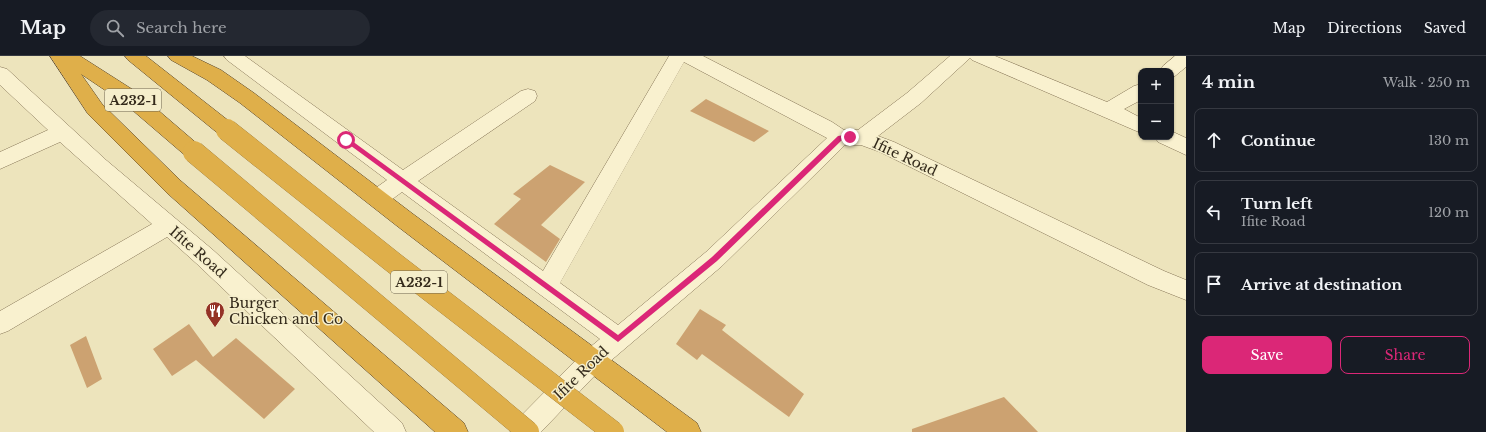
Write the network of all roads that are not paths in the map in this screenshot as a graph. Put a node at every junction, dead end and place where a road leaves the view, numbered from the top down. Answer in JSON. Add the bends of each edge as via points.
{"nodes":[{"id":1,"x":59,"y":56,"type":"edge"},
{"id":2,"x":67,"y":56,"type":"edge"},
{"id":3,"x":134,"y":56,"type":"edge"},
{"id":4,"x":177,"y":56,"type":"edge"},
{"id":5,"x":233,"y":56,"type":"edge"},
{"id":6,"x":678,"y":56,"type":"edge"},
{"id":7,"x":688,"y":56,"type":"edge"},
{"id":8,"x":962,"y":56,"type":"edge"},
{"id":9,"x":978,"y":56,"type":"edge"},
{"id":10,"x":1186,"y":57,"type":"edge"},
{"id":11,"x":1173,"y":68,"type":"edge"},
{"id":12,"x":0,"y":74,"type":"edge"},
{"id":13,"x":1138,"y":93,"type":"edge"},
{"id":14,"x":528,"y":96,"type":"dead end"},
{"id":15,"x":1108,"y":110,"type":"junction"},
{"id":16,"x":1138,"y":125,"type":"edge"},
{"id":17,"x":62,"y":132,"type":"junction"},
{"id":18,"x":840,"y":137,"type":"junction"},
{"id":19,"x":862,"y":138,"type":"junction"},
{"id":20,"x":1171,"y":140,"type":"edge"},
{"id":21,"x":1186,"y":147,"type":"edge"},
{"id":22,"x":0,"y":161,"type":"edge"},
{"id":23,"x":403,"y":181,"type":"junction"},
{"id":24,"x":377,"y":198,"type":"junction"},
{"id":25,"x":168,"y":226,"type":"junction"},
{"id":26,"x":546,"y":286,"type":"junction"},
{"id":27,"x":1186,"y":290,"type":"edge"},
{"id":28,"x":0,"y":323,"type":"edge"},
{"id":29,"x":618,"y":339,"type":"junction"},
{"id":30,"x":592,"y":361,"type":"junction"},
{"id":31,"x":445,"y":428,"type":"edge"},
{"id":32,"x":394,"y":432,"type":"edge"},
{"id":33,"x":523,"y":432,"type":"edge"},
{"id":34,"x":528,"y":432,"type":"edge"},
{"id":35,"x":613,"y":432,"type":"edge"},
{"id":36,"x":688,"y":432,"type":"edge"}],
"edges":[{"from":1,"to":31,"type":"highway","via":[[95,110],[136,151]]},
{"from":2,"to":34,"type":"highway","number":"A232-1","bridge":true,"via":[[131,98]]},
{"from":3,"to":35,"type":"highway","number":"A232-1","bridge":true,"via":[[394,263]]},
{"from":4,"to":24,"type":"highway","via":[[214,75],[247,98]]},
{"from":5,"to":23,"type":"street"},
{"from":6,"to":26,"type":"street"},
{"from":7,"to":18,"type":"street"},
{"from":8,"to":19,"type":"street","via":[[914,98]]},
{"from":9,"to":15,"type":"street"},
{"from":10,"to":11,"type":"street"},
{"from":12,"to":17,"type":"street","name":"Ifite Road"},
{"from":13,"to":15,"type":"street"},
{"from":14,"to":23,"type":"street"},
{"from":15,"to":16,"type":"street"},
{"from":17,"to":22,"type":"street"},
{"from":17,"to":25,"type":"street","name":"Ifite Road"},
{"from":18,"to":19,"type":"street","name":"Ifite Road"},
{"from":18,"to":29,"type":"street","name":"Ifite Road","via":[[714,259]]},
{"from":19,"to":27,"type":"street","name":"Ifite Road","via":[[887,147],[1156,278]]},
{"from":20,"to":21,"type":"street"},
{"from":23,"to":24,"type":"street"},
{"from":23,"to":26,"type":"street"},
{"from":24,"to":30,"type":"highway"},
{"from":25,"to":28,"type":"street"},
{"from":25,"to":32,"type":"street","name":"Ifite Road","via":[[205,257]]},
{"from":26,"to":29,"type":"street"},
{"from":29,"to":30,"type":"street","name":"Ifite Road"},
{"from":30,"to":33,"type":"street","name":"Ifite Road"},
{"from":30,"to":36,"type":"highway"}]}
